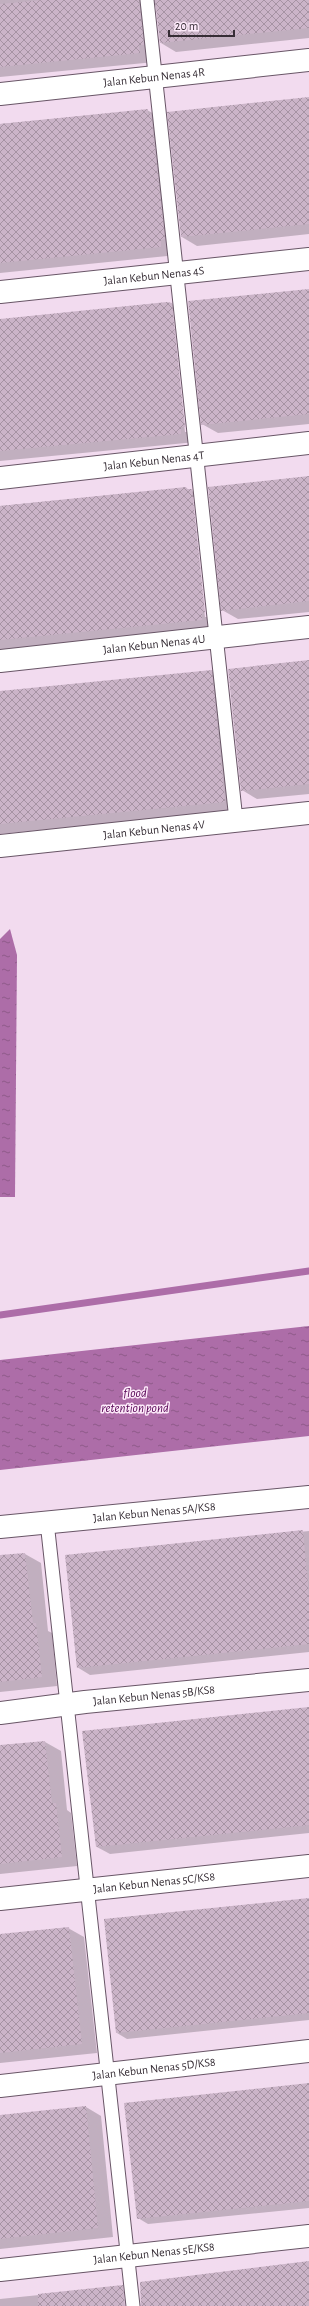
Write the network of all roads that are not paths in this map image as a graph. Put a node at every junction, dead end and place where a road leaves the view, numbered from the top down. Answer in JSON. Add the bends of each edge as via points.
{"nodes":[{"id":1,"x":148,"y":0,"type":"edge"},
{"id":2,"x":309,"y":60,"type":"edge"},
{"id":3,"x":156,"y":77,"type":"junction"},
{"id":4,"x":0,"y":94,"type":"edge"},
{"id":5,"x":309,"y":259,"type":"edge"},
{"id":6,"x":177,"y":273,"type":"junction"},
{"id":7,"x":0,"y":292,"type":"edge"},
{"id":8,"x":309,"y":443,"type":"edge"},
{"id":9,"x":197,"y":456,"type":"junction"},
{"id":10,"x":0,"y":478,"type":"edge"},
{"id":11,"x":309,"y":627,"type":"edge"},
{"id":12,"x":216,"y":638,"type":"junction"},
{"id":13,"x":0,"y":661,"type":"edge"},
{"id":14,"x":309,"y":813,"type":"edge"},
{"id":15,"x":236,"y":820,"type":"junction"},
{"id":16,"x":0,"y":846,"type":"edge"},
{"id":17,"x":309,"y":1497,"type":"edge"},
{"id":18,"x":47,"y":1522,"type":"junction"},
{"id":19,"x":0,"y":1527,"type":"edge"},
{"id":20,"x":309,"y":1680,"type":"edge"},
{"id":21,"x":68,"y":1705,"type":"junction"},
{"id":22,"x":0,"y":1713,"type":"edge"},
{"id":23,"x":309,"y":1866,"type":"edge"},
{"id":24,"x":88,"y":1889,"type":"junction"},
{"id":25,"x":0,"y":1900,"type":"edge"},
{"id":26,"x":309,"y":2051,"type":"edge"},
{"id":27,"x":108,"y":2073,"type":"junction"},
{"id":28,"x":0,"y":2086,"type":"edge"},
{"id":29,"x":309,"y":2236,"type":"edge"},
{"id":30,"x":128,"y":2255,"type":"junction"},
{"id":31,"x":0,"y":2270,"type":"edge"},
{"id":32,"x":133,"y":2306,"type":"edge"}],
"edges":[{"from":1,"to":3,"type":"lane"},
{"from":2,"to":3,"type":"street","name":"Jalan Kebun Nenas 4R"},
{"from":3,"to":4,"type":"street","name":"Jalan Kebun Nenas 4R"},
{"from":3,"to":6,"type":"lane"},
{"from":5,"to":6,"type":"street","name":"Jalan Kebun Nenas 4S"},
{"from":6,"to":7,"type":"street","name":"Jalan Kebun Nenas 4S"},
{"from":6,"to":9,"type":"lane"},
{"from":8,"to":9,"type":"street","name":"Jalan Kebun Nenas 4T"},
{"from":9,"to":10,"type":"street","name":"Jalan Kebun Nenas 4T"},
{"from":9,"to":12,"type":"lane"},
{"from":11,"to":12,"type":"street","name":"Jalan Kebun Nenas 4U"},
{"from":12,"to":13,"type":"street","name":"Jalan Kebun Nenas 4U"},
{"from":12,"to":15,"type":"lane"},
{"from":14,"to":15,"type":"street","name":"Jalan Kebun Nenas 4V"},
{"from":15,"to":16,"type":"street","name":"Jalan Kebun Nenas 4V"},
{"from":17,"to":18,"type":"street","name":"Jalan Kebun Nenas 5A/KS8"},
{"from":18,"to":19,"type":"street","name":"Jalan Kebun Nenas 5A/KS8"},
{"from":18,"to":21,"type":"lane"},
{"from":20,"to":21,"type":"street","name":"Jalan Kebun Nenas 5B/KS8"},
{"from":21,"to":22,"type":"street","name":"Jalan Kebun Nenas 5B/KS8"},
{"from":21,"to":24,"type":"lane"},
{"from":23,"to":24,"type":"street","name":"Jalan Kebun Nenas 5C/KS8"},
{"from":24,"to":25,"type":"street","name":"Jalan Kebun Nenas 5C/KS8"},
{"from":24,"to":27,"type":"lane"},
{"from":26,"to":27,"type":"street","name":"Jalan Kebun Nenas 5D/KS8"},
{"from":27,"to":28,"type":"street","name":"Jalan Kebun Nenas 5D/KS8"},
{"from":27,"to":30,"type":"lane"},
{"from":29,"to":30,"type":"street","name":"Jalan Kebun Nenas 5E/KS8"},
{"from":30,"to":31,"type":"street","name":"Jalan Kebun Nenas 5E/KS8"},
{"from":30,"to":32,"type":"lane"}]}
